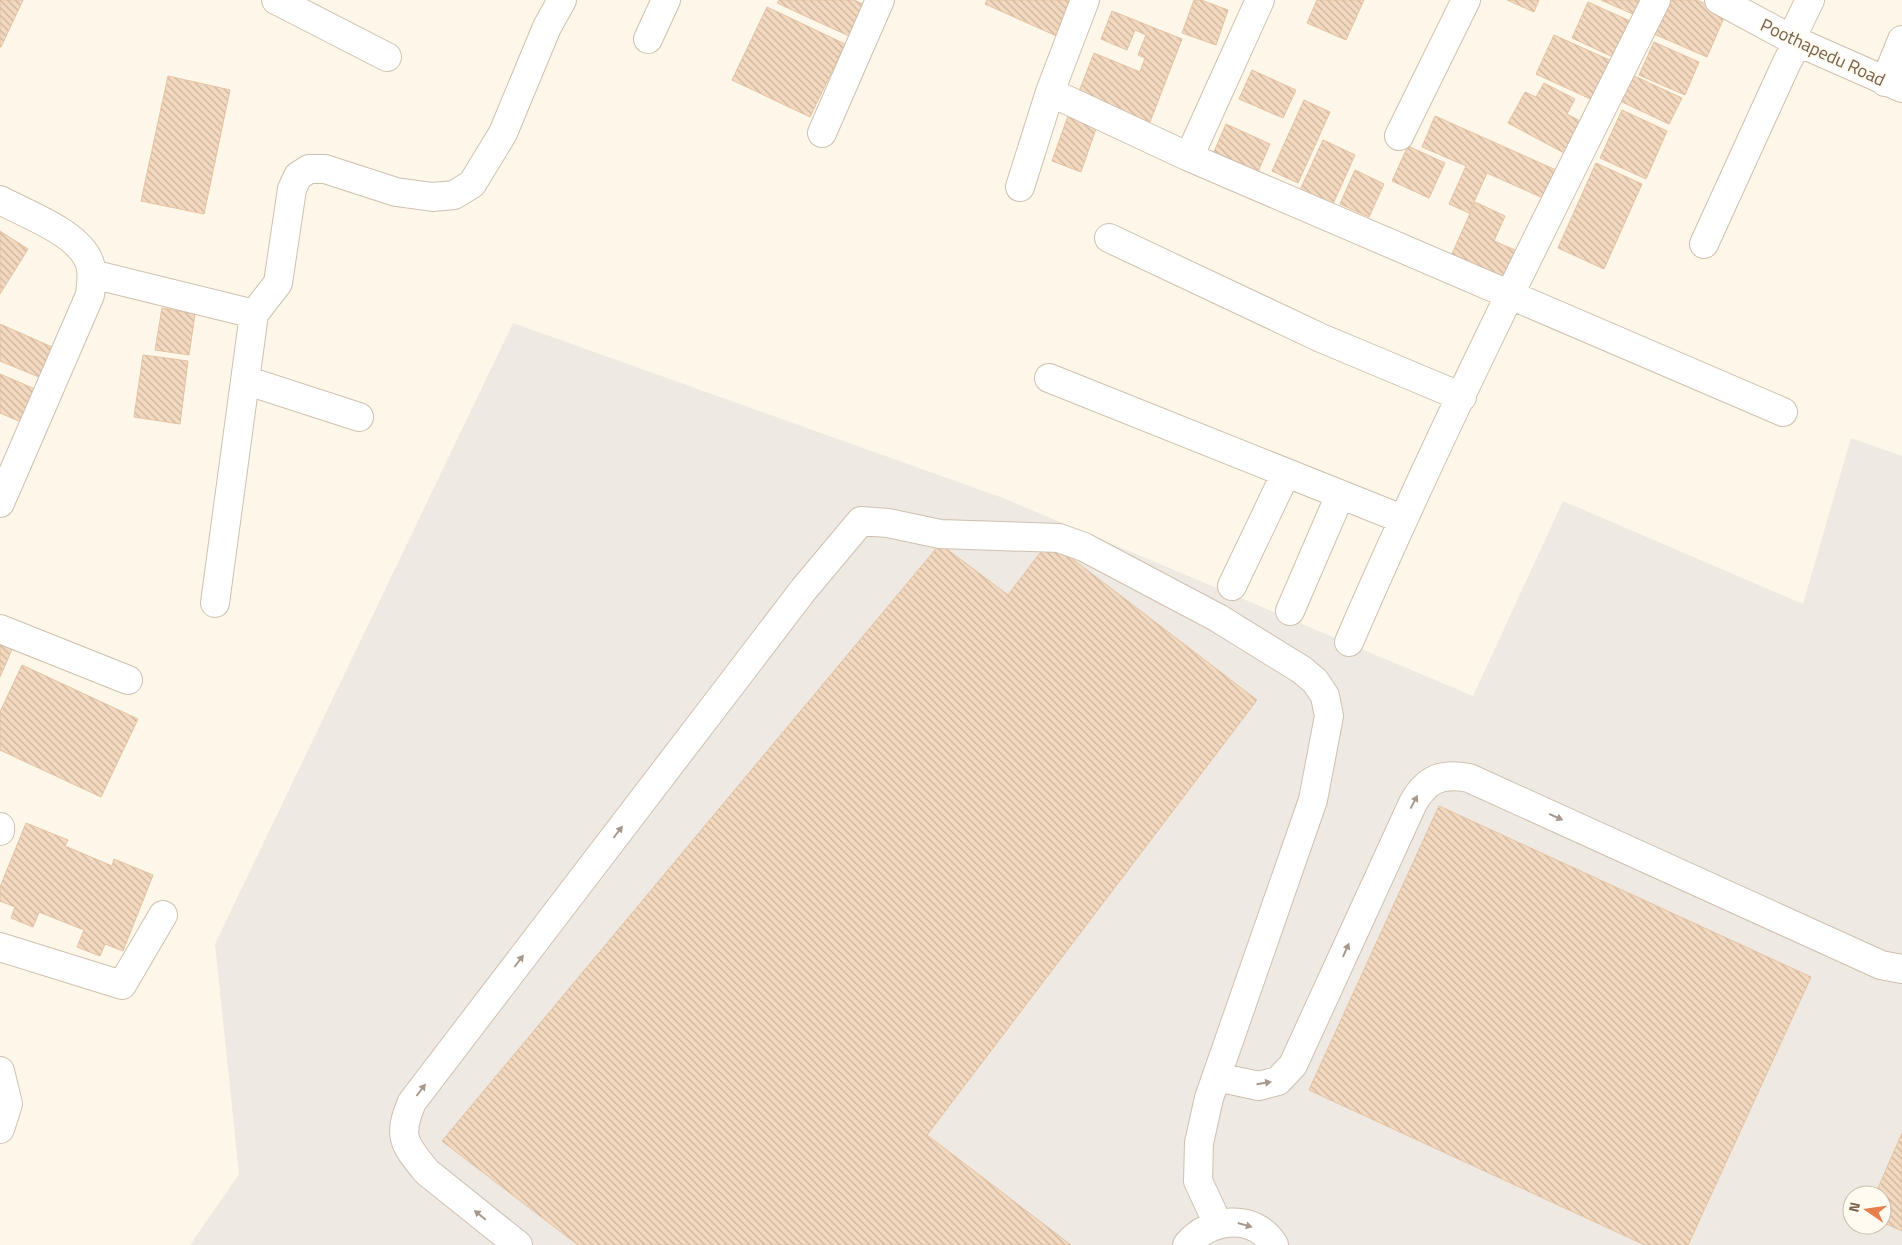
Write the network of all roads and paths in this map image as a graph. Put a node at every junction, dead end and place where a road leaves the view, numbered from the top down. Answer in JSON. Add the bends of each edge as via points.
{"nodes":[{"id":1,"x":276,"y":0,"type":"edge"},
{"id":2,"x":562,"y":0,"type":"edge"},
{"id":3,"x":666,"y":0,"type":"edge"},
{"id":4,"x":880,"y":0,"type":"edge"},
{"id":5,"x":1085,"y":0,"type":"edge"},
{"id":6,"x":1260,"y":0,"type":"edge"},
{"id":7,"x":1466,"y":0,"type":"edge"},
{"id":8,"x":1656,"y":0,"type":"edge"},
{"id":9,"x":1719,"y":0,"type":"edge"},
{"id":10,"x":1810,"y":0,"type":"edge"},
{"id":11,"x":1749,"y":8,"type":"edge"},
{"id":12,"x":648,"y":39,"type":"dead end"},
{"id":13,"x":1795,"y":40,"type":"junction"},
{"id":14,"x":1902,"y":40,"type":"edge"},
{"id":15,"x":387,"y":57,"type":"dead end"},
{"id":16,"x":1894,"y":85,"type":"edge"},
{"id":17,"x":1050,"y":92,"type":"junction"},
{"id":18,"x":822,"y":133,"type":"dead end"},
{"id":19,"x":1399,"y":136,"type":"dead end"},
{"id":20,"x":1189,"y":157,"type":"junction"},
{"id":21,"x":1020,"y":187,"type":"dead end"},
{"id":22,"x":0,"y":200,"type":"edge"},
{"id":23,"x":1109,"y":238,"type":"dead end"},
{"id":24,"x":1704,"y":244,"type":"dead end"},
{"id":25,"x":92,"y":274,"type":"junction"},
{"id":26,"x":1509,"y":295,"type":"junction"},
{"id":27,"x":254,"y":314,"type":"junction"},
{"id":28,"x":1049,"y":378,"type":"dead end"},
{"id":29,"x":245,"y":380,"type":"junction"},
{"id":30,"x":1462,"y":397,"type":"junction"},
{"id":31,"x":1783,"y":412,"type":"dead end"},
{"id":32,"x":359,"y":417,"type":"dead end"},
{"id":33,"x":1286,"y":473,"type":"junction"},
{"id":34,"x":1340,"y":495,"type":"junction"},
{"id":35,"x":0,"y":503,"type":"edge"},
{"id":36,"x":1402,"y":519,"type":"junction"},
{"id":37,"x":1232,"y":586,"type":"dead end"},
{"id":38,"x":215,"y":603,"type":"dead end"},
{"id":39,"x":1290,"y":611,"type":"dead end"},
{"id":40,"x":0,"y":629,"type":"edge"},
{"id":41,"x":1349,"y":642,"type":"dead end"},
{"id":42,"x":128,"y":680,"type":"dead end"},
{"id":43,"x":0,"y":827,"type":"edge"},
{"id":44,"x":0,"y":831,"type":"edge"},
{"id":45,"x":163,"y":914,"type":"dead end"},
{"id":46,"x":0,"y":947,"type":"edge"},
{"id":47,"x":1902,"y":969,"type":"edge"},
{"id":48,"x":0,"y":1070,"type":"edge"},
{"id":49,"x":1216,"y":1077,"type":"junction"},
{"id":50,"x":0,"y":1129,"type":"edge"},
{"id":51,"x":1218,"y":1224,"type":"junction"},
{"id":52,"x":1275,"y":1244,"type":"edge"},
{"id":53,"x":518,"y":1245,"type":"edge"},
{"id":54,"x":1187,"y":1245,"type":"edge"}],
"edges":[{"from":1,"to":15,"type":"street"},
{"from":2,"to":27,"type":"street","via":[[546,28],[503,133],[472,184],[454,195],[433,196],[396,192],[325,169],[309,170],[298,176],[292,189],[278,283]]},
{"from":3,"to":12,"type":"street"},
{"from":4,"to":18,"type":"street"},
{"from":5,"to":17,"type":"street"},
{"from":6,"to":20,"type":"street"},
{"from":7,"to":19,"type":"street"},
{"from":8,"to":26,"type":"street"},
{"from":9,"to":11,"type":"street","name":"Poothapedu Road"},
{"from":10,"to":13,"type":"street"},
{"from":11,"to":13,"type":"street","name":"Poothapedu Road"},
{"from":13,"to":16,"type":"street","name":"Poothapedu Road"},
{"from":13,"to":24,"type":"street"},
{"from":14,"to":16,"type":"street"},
{"from":17,"to":20,"type":"street"},
{"from":17,"to":21,"type":"street"},
{"from":20,"to":26,"type":"street"},
{"from":22,"to":25,"type":"street","via":[[70,237],[87,257]]},
{"from":23,"to":30,"type":"street","via":[[1321,338]]},
{"from":25,"to":27,"type":"street"},
{"from":25,"to":35,"type":"street","via":[[90,295]]},
{"from":26,"to":30,"type":"street"},
{"from":26,"to":31,"type":"street"},
{"from":27,"to":29,"type":"street"},
{"from":28,"to":33,"type":"street"},
{"from":29,"to":32,"type":"street"},
{"from":29,"to":38,"type":"street"},
{"from":30,"to":36,"type":"street"},
{"from":33,"to":34,"type":"street"},
{"from":33,"to":37,"type":"street"},
{"from":34,"to":36,"type":"street"},
{"from":34,"to":39,"type":"street"},
{"from":36,"to":41,"type":"street"},
{"from":40,"to":42,"type":"street"},
{"from":43,"to":44,"type":"street"},
{"from":45,"to":46,"type":"street","via":[[122,985]]},
{"from":49,"to":47,"type":"street","one_way":true,"via":[[1259,1086],[1278,1081],[1293,1065],[1412,803],[1428,784],[1451,775],[1469,778],[1881,965]]},
{"from":48,"to":50,"type":"street","via":[[8,1104]]},
{"from":49,"to":51,"type":"street","via":[[1199,1143],[1198,1181]]},
{"from":53,"to":49,"type":"street","one_way":true,"via":[[427,1172],[415,1158],[405,1143],[403,1123],[412,1102],[804,589],[861,521],[940,534],[1059,538],[1084,547],[1218,618],[1315,680],[1325,696],[1329,716],[1313,800]]},
{"from":51,"to":52,"type":"street","one_way":true,"via":[[1244,1223],[1260,1230]]},
{"from":51,"to":54,"type":"street","via":[[1195,1235]]}]}
